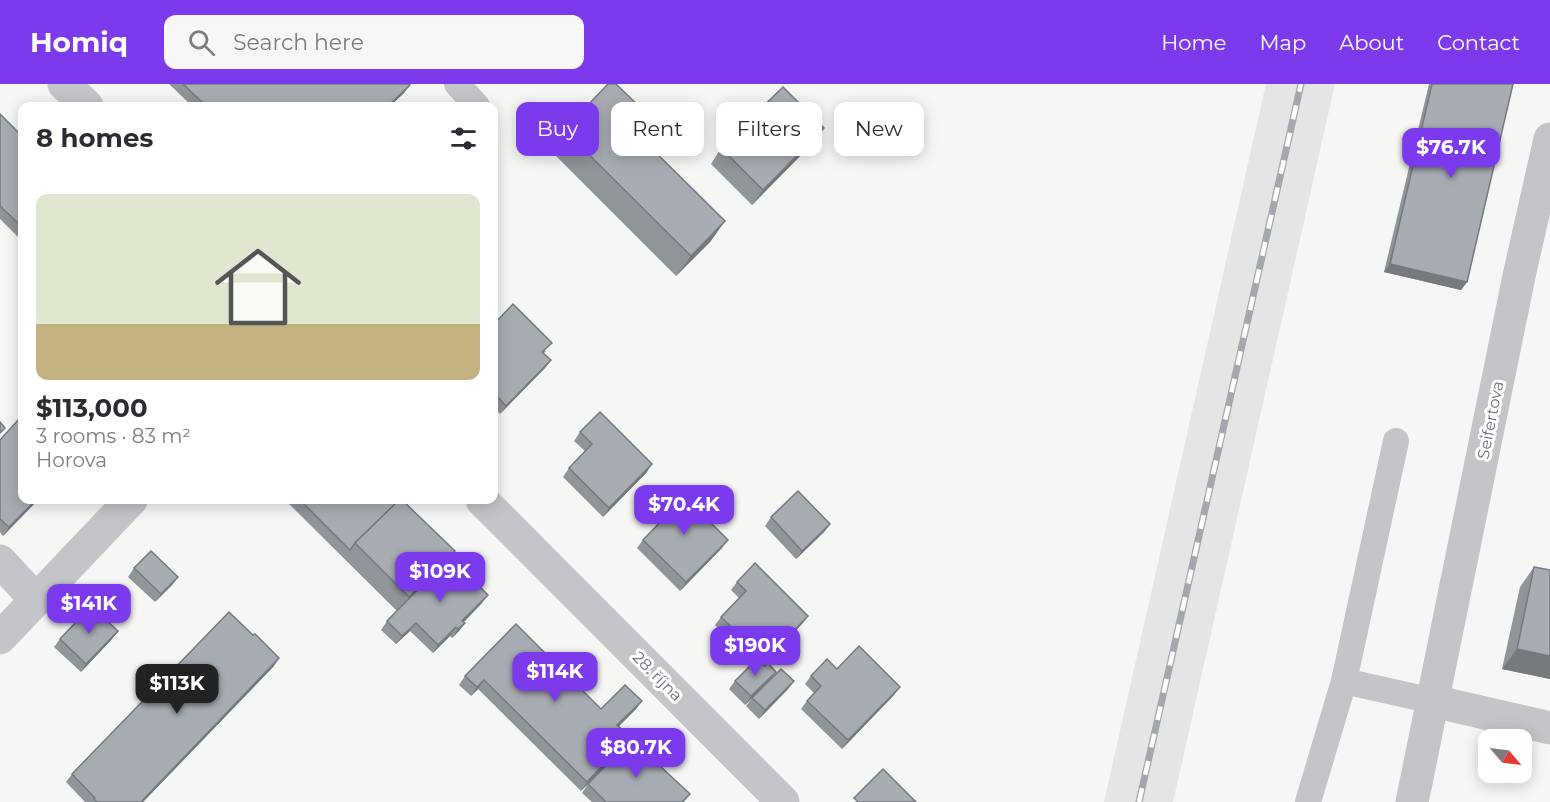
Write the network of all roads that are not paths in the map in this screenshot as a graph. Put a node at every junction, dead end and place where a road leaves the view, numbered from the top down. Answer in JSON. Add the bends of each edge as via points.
{"nodes":[{"id":1,"x":64,"y":84,"type":"edge"},
{"id":2,"x":457,"y":84,"type":"edge"},
{"id":3,"x":83,"y":102,"type":"edge"},
{"id":4,"x":473,"y":102,"type":"edge"},
{"id":5,"x":1550,"y":139,"type":"edge"},
{"id":6,"x":1396,"y":441,"type":"dead end"},
{"id":7,"x":127,"y":504,"type":"edge"},
{"id":8,"x":486,"y":504,"type":"edge"},
{"id":9,"x":0,"y":561,"type":"edge"},
{"id":10,"x":36,"y":600,"type":"junction"},
{"id":11,"x":0,"y":638,"type":"edge"},
{"id":12,"x":1344,"y":681,"type":"junction"},
{"id":13,"x":1433,"y":701,"type":"junction"},
{"id":14,"x":1550,"y":728,"type":"edge"},
{"id":15,"x":783,"y":802,"type":"edge"},
{"id":16,"x":1308,"y":802,"type":"edge"},
{"id":17,"x":1412,"y":802,"type":"edge"}],
"edges":[{"from":1,"to":3,"type":"street"},
{"from":2,"to":4,"type":"lane"},
{"from":5,"to":13,"type":"street","name":"Seifertova"},
{"from":6,"to":12,"type":"lane"},
{"from":7,"to":10,"type":"street"},
{"from":8,"to":15,"type":"street","name":"28. října"},
{"from":9,"to":10,"type":"street"},
{"from":10,"to":11,"type":"street"},
{"from":12,"to":13,"type":"lane"},
{"from":12,"to":16,"type":"lane"},
{"from":13,"to":14,"type":"street"},
{"from":13,"to":17,"type":"street","name":"Seifertova"}]}
